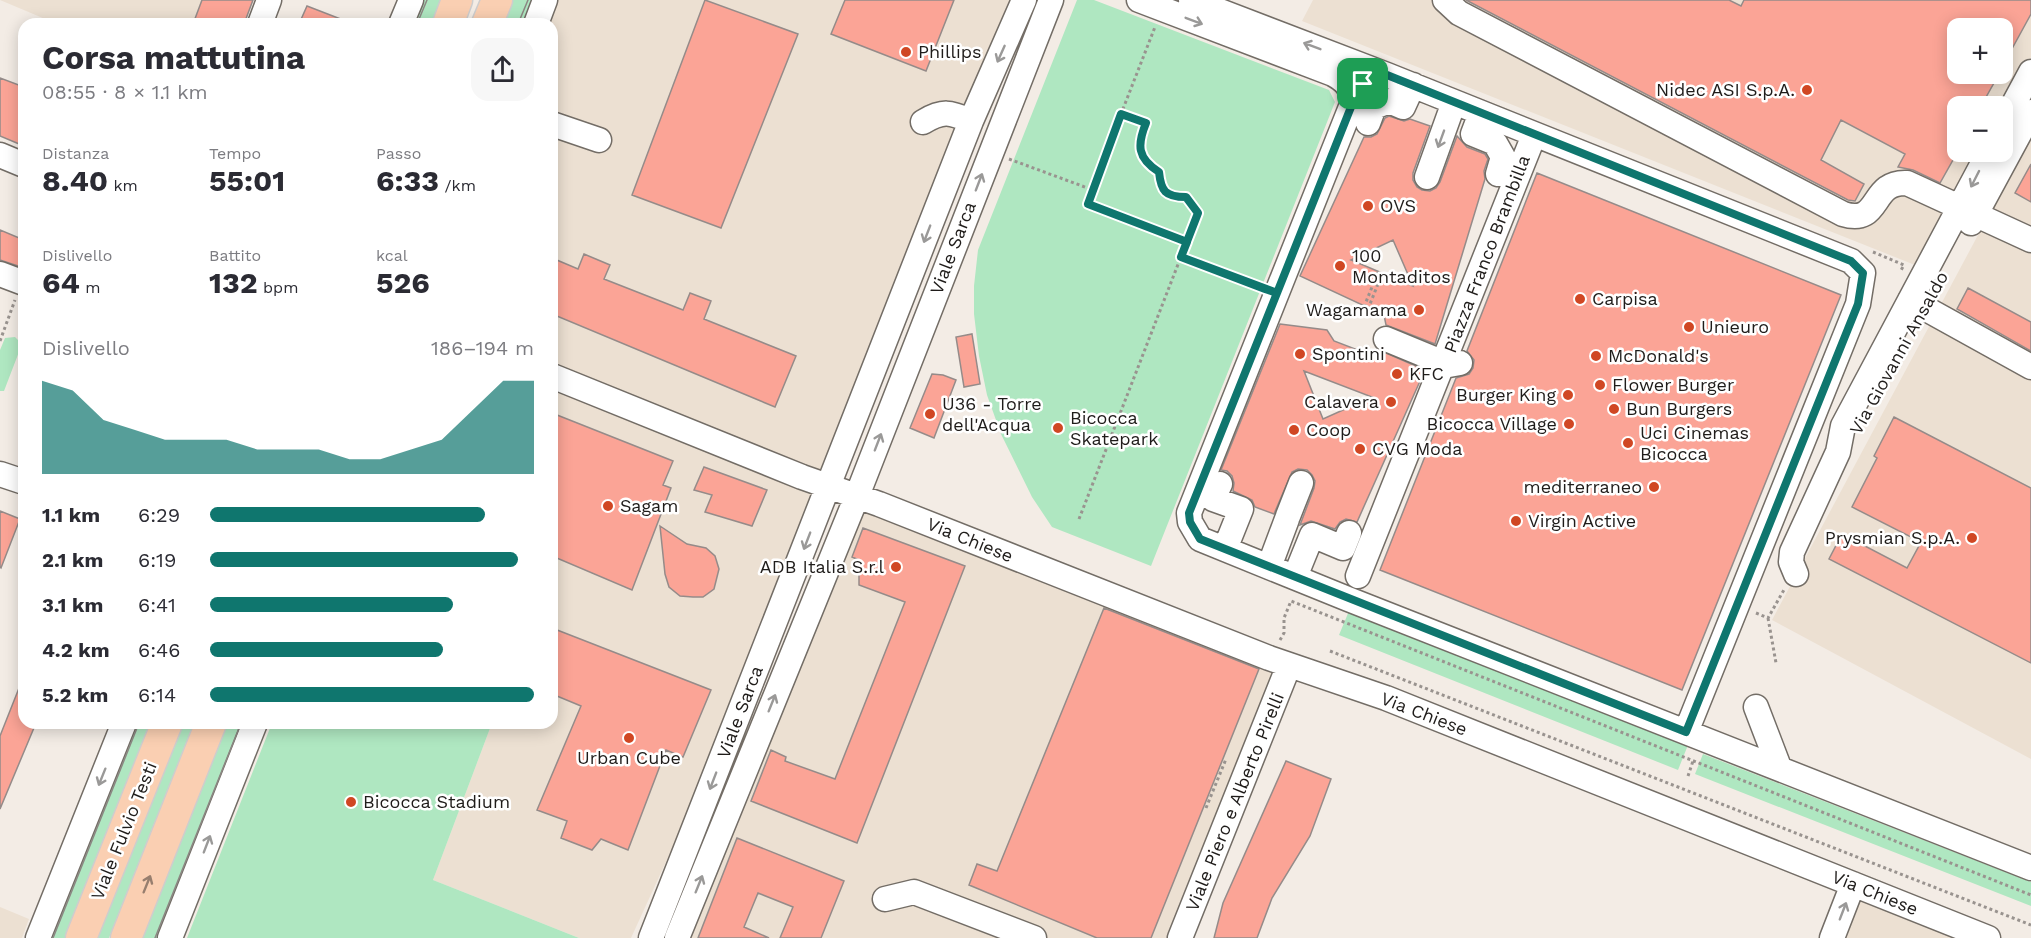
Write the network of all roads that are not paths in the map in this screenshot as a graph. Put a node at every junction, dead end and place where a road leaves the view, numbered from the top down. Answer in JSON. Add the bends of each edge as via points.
{"nodes":[{"id":1,"x":269,"y":0,"type":"edge"},
{"id":2,"x":458,"y":0,"type":"edge"},
{"id":3,"x":497,"y":0,"type":"edge"},
{"id":4,"x":545,"y":0,"type":"edge"},
{"id":5,"x":1024,"y":0,"type":"edge"},
{"id":6,"x":1050,"y":0,"type":"edge"},
{"id":7,"x":1139,"y":0,"type":"edge"},
{"id":8,"x":1191,"y":0,"type":"edge"},
{"id":9,"x":1445,"y":0,"type":"edge"},
{"id":10,"x":262,"y":18,"type":"edge"},
{"id":11,"x":450,"y":18,"type":"edge"},
{"id":12,"x":490,"y":18,"type":"edge"},
{"id":13,"x":538,"y":18,"type":"edge"},
{"id":14,"x":1387,"y":75,"type":"junction"},
{"id":15,"x":2029,"y":82,"type":"edge"},
{"id":16,"x":1413,"y":85,"type":"junction"},
{"id":17,"x":1353,"y":102,"type":"junction"},
{"id":18,"x":1454,"y":102,"type":"junction"},
{"id":19,"x":2013,"y":108,"type":"edge"},
{"id":20,"x":2031,"y":112,"type":"edge"},
{"id":21,"x":1480,"y":113,"type":"junction"},
{"id":22,"x":971,"y":121,"type":"junction"},
{"id":23,"x":923,"y":122,"type":"dead end"},
{"id":24,"x":1368,"y":123,"type":"dead end"},
{"id":25,"x":558,"y":125,"type":"edge"},
{"id":26,"x":599,"y":140,"type":"dead end"},
{"id":27,"x":1530,"y":145,"type":"dead end"},
{"id":28,"x":0,"y":155,"type":"edge"},
{"id":29,"x":18,"y":162,"type":"edge"},
{"id":30,"x":1985,"y":162,"type":"edge"},
{"id":31,"x":1498,"y":174,"type":"dead end"},
{"id":32,"x":1427,"y":177,"type":"dead end"},
{"id":33,"x":1968,"y":211,"type":"junction"},
{"id":34,"x":2031,"y":240,"type":"edge"},
{"id":35,"x":0,"y":274,"type":"edge"},
{"id":36,"x":18,"y":281,"type":"edge"},
{"id":37,"x":1917,"y":304,"type":"junction"},
{"id":38,"x":1386,"y":339,"type":"dead end"},
{"id":39,"x":1453,"y":367,"type":"junction"},
{"id":40,"x":2031,"y":367,"type":"edge"},
{"id":41,"x":558,"y":378,"type":"edge"},
{"id":42,"x":0,"y":474,"type":"edge"},
{"id":43,"x":18,"y":480,"type":"edge"},
{"id":44,"x":1301,"y":483,"type":"dead end"},
{"id":45,"x":1220,"y":484,"type":"dead end"},
{"id":46,"x":828,"y":486,"type":"junction"},
{"id":47,"x":857,"y":496,"type":"junction"},
{"id":48,"x":1348,"y":533,"type":"dead end"},
{"id":49,"x":1225,"y":549,"type":"junction"},
{"id":50,"x":1269,"y":567,"type":"junction"},
{"id":51,"x":1795,"y":572,"type":"road end"},
{"id":52,"x":1358,"y":576,"type":"dead end"},
{"id":53,"x":1295,"y":577,"type":"junction"},
{"id":54,"x":1289,"y":665,"type":"junction"},
{"id":55,"x":1756,"y":707,"type":"dead end"},
{"id":56,"x":122,"y":729,"type":"edge"},
{"id":57,"x":165,"y":729,"type":"edge"},
{"id":58,"x":209,"y":729,"type":"edge"},
{"id":59,"x":253,"y":729,"type":"edge"},
{"id":60,"x":1686,"y":732,"type":"junction"},
{"id":61,"x":1779,"y":767,"type":"junction"},
{"id":62,"x":2031,"y":868,"type":"edge"},
{"id":63,"x":1853,"y":884,"type":"junction"},
{"id":64,"x":885,"y":899,"type":"dead end"},
{"id":65,"x":38,"y":938,"type":"edge"},
{"id":66,"x":81,"y":938,"type":"edge"},
{"id":67,"x":126,"y":938,"type":"edge"},
{"id":68,"x":170,"y":938,"type":"edge"},
{"id":69,"x":651,"y":938,"type":"edge"},
{"id":70,"x":677,"y":938,"type":"edge"},
{"id":71,"x":1034,"y":938,"type":"edge"},
{"id":72,"x":1180,"y":938,"type":"edge"},
{"id":73,"x":1832,"y":938,"type":"edge"},
{"id":74,"x":1988,"y":938,"type":"edge"}],
"edges":[{"from":1,"to":10,"type":"street"},
{"from":2,"to":11,"type":"main road"},
{"from":3,"to":12,"type":"main road"},
{"from":4,"to":13,"type":"street"},
{"from":5,"to":22,"type":"street","name":"Viale Sarca","one_way":true},
{"from":47,"to":6,"type":"street","name":"Viale Sarca","one_way":true},
{"from":7,"to":17,"type":"street","one_way":true,"via":[[1333,74],[1348,85]]},
{"from":14,"to":8,"type":"street","one_way":true},
{"from":9,"to":33,"type":"street","via":[[1459,13],[1843,214],[1858,217],[1867,213],[1884,190],[1895,183],[1915,185]]},
{"from":14,"to":16,"type":"street"},
{"from":14,"to":17,"type":"street","via":[[1366,81]]},
{"from":15,"to":19,"type":"street"},
{"from":16,"to":18,"type":"street"},
{"from":16,"to":24,"type":"street","via":[[1403,107],[1389,101],[1374,106]]},
{"from":17,"to":49,"type":"street","via":[[1189,513],[1200,539]]},
{"from":18,"to":21,"type":"street"},
{"from":18,"to":32,"type":"street","one_way":true},
{"from":20,"to":33,"type":"street","name":"Via Giovanni Ansaldo"},
{"from":21,"to":31,"type":"street","via":[[1473,134],[1495,143],[1503,157]]},
{"from":21,"to":60,"type":"street","via":[[1851,261],[1867,262],[1861,295],[1845,310],[1699,675]]},
{"from":22,"to":23,"type":"street","via":[[954,114],[937,114]]},
{"from":22,"to":46,"type":"street","name":"Viale Sarca","one_way":true},
{"from":25,"to":26,"type":"street"},
{"from":27,"to":39,"type":"street","name":"Piazza Franco Brambilla"},
{"from":28,"to":29,"type":"street"},
{"from":30,"to":33,"type":"street","name":"Via Giovanni Ansaldo","one_way":true},
{"from":33,"to":34,"type":"street"},
{"from":33,"to":37,"type":"street","name":"Via Giovanni Ansaldo"},
{"from":35,"to":36,"type":"street"},
{"from":37,"to":40,"type":"street"},
{"from":37,"to":51,"type":"street","name":"Via Giovanni Ansaldo","via":[[1858,431],[1838,452],[1792,552]]},
{"from":38,"to":39,"type":"street","name":"Piazza Franco Brambilla"},
{"from":39,"to":52,"type":"street","name":"Piazza Franco Brambilla"},
{"from":41,"to":46,"type":"street"},
{"from":42,"to":43,"type":"street"},
{"from":44,"to":50,"type":"street"},
{"from":45,"to":49,"type":"street","via":[[1214,499],[1241,509]]},
{"from":46,"to":47,"type":"street"},
{"from":46,"to":69,"type":"street","name":"Viale Sarca","one_way":true},
{"from":47,"to":54,"type":"street","name":"Via Chiese"},
{"from":70,"to":47,"type":"street","name":"Viale Sarca","one_way":true},
{"from":48,"to":53,"type":"street","via":[[1343,548],[1312,535]]},
{"from":49,"to":50,"type":"street"},
{"from":50,"to":53,"type":"street"},
{"from":53,"to":60,"type":"street"},
{"from":54,"to":63,"type":"street","name":"Via Chiese","via":[[1394,701]]},
{"from":54,"to":72,"type":"street","name":"Viale Piero e Alberto Pirelli"},
{"from":55,"to":61,"type":"street"},
{"from":56,"to":65,"type":"street","one_way":true},
{"from":57,"to":66,"type":"main road","name":"Viale Fulvio Testi"},
{"from":67,"to":58,"type":"main road","one_way":true},
{"from":68,"to":59,"type":"street","one_way":true},
{"from":60,"to":61,"type":"street"},
{"from":61,"to":62,"type":"street"},
{"from":73,"to":63,"type":"street","one_way":true},
{"from":63,"to":74,"type":"street","name":"Via Chiese"},
{"from":64,"to":71,"type":"street","via":[[914,892]]}]}
